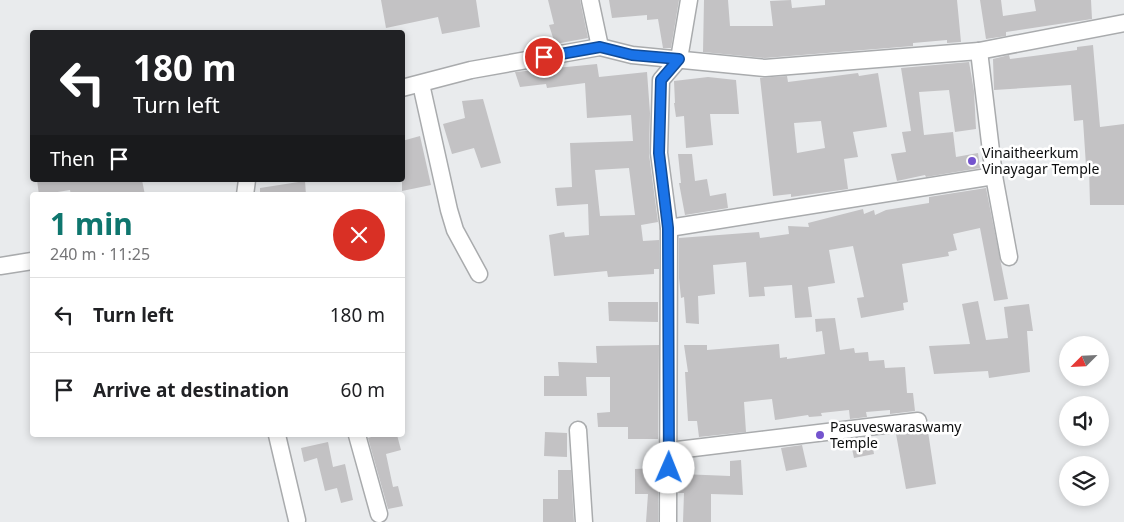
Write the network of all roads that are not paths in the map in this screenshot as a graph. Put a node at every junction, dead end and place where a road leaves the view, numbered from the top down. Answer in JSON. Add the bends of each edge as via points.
{"nodes":[{"id":1,"x":590,"y":0,"type":"edge"},
{"id":2,"x":689,"y":0,"type":"edge"},
{"id":3,"x":1124,"y":23,"type":"edge"},
{"id":4,"x":600,"y":47,"type":"junction"},
{"id":5,"x":980,"y":51,"type":"junction"},
{"id":6,"x":679,"y":59,"type":"junction"},
{"id":7,"x":420,"y":84,"type":"junction"},
{"id":8,"x":405,"y":87,"type":"edge"},
{"id":9,"x":994,"y":176,"type":"junction"},
{"id":10,"x":668,"y":228,"type":"junction"},
{"id":11,"x":1009,"y":256,"type":"dead end"},
{"id":12,"x":30,"y":261,"type":"edge"},
{"id":13,"x":0,"y":266,"type":"edge"},
{"id":14,"x":479,"y":274,"type":"dead end"},
{"id":15,"x":918,"y":421,"type":"dead end"},
{"id":16,"x":578,"y":430,"type":"dead end"},
{"id":17,"x":277,"y":437,"type":"edge"},
{"id":18,"x":357,"y":437,"type":"edge"},
{"id":19,"x":669,"y":451,"type":"junction"},
{"id":20,"x":379,"y":514,"type":"dead end"},
{"id":21,"x":297,"y":520,"type":"dead end"},
{"id":22,"x":584,"y":522,"type":"edge"},
{"id":23,"x":668,"y":522,"type":"edge"}],
"edges":[{"from":1,"to":4,"type":"street"},
{"from":2,"to":6,"type":"street"},
{"from":3,"to":5,"type":"street"},
{"from":4,"to":6,"type":"street","via":[[632,55]]},
{"from":4,"to":7,"type":"street","via":[[471,70]]},
{"from":5,"to":6,"type":"street","via":[[765,68]]},
{"from":5,"to":9,"type":"street"},
{"from":6,"to":10,"type":"street","via":[[661,80],[659,153]]},
{"from":7,"to":8,"type":"street"},
{"from":7,"to":14,"type":"street","via":[[455,230]]},
{"from":9,"to":10,"type":"street"},
{"from":9,"to":11,"type":"street"},
{"from":10,"to":19,"type":"street"},
{"from":12,"to":13,"type":"street"},
{"from":15,"to":19,"type":"street"},
{"from":16,"to":22,"type":"street"},
{"from":17,"to":21,"type":"street"},
{"from":18,"to":20,"type":"street"},
{"from":19,"to":23,"type":"street"}]}
